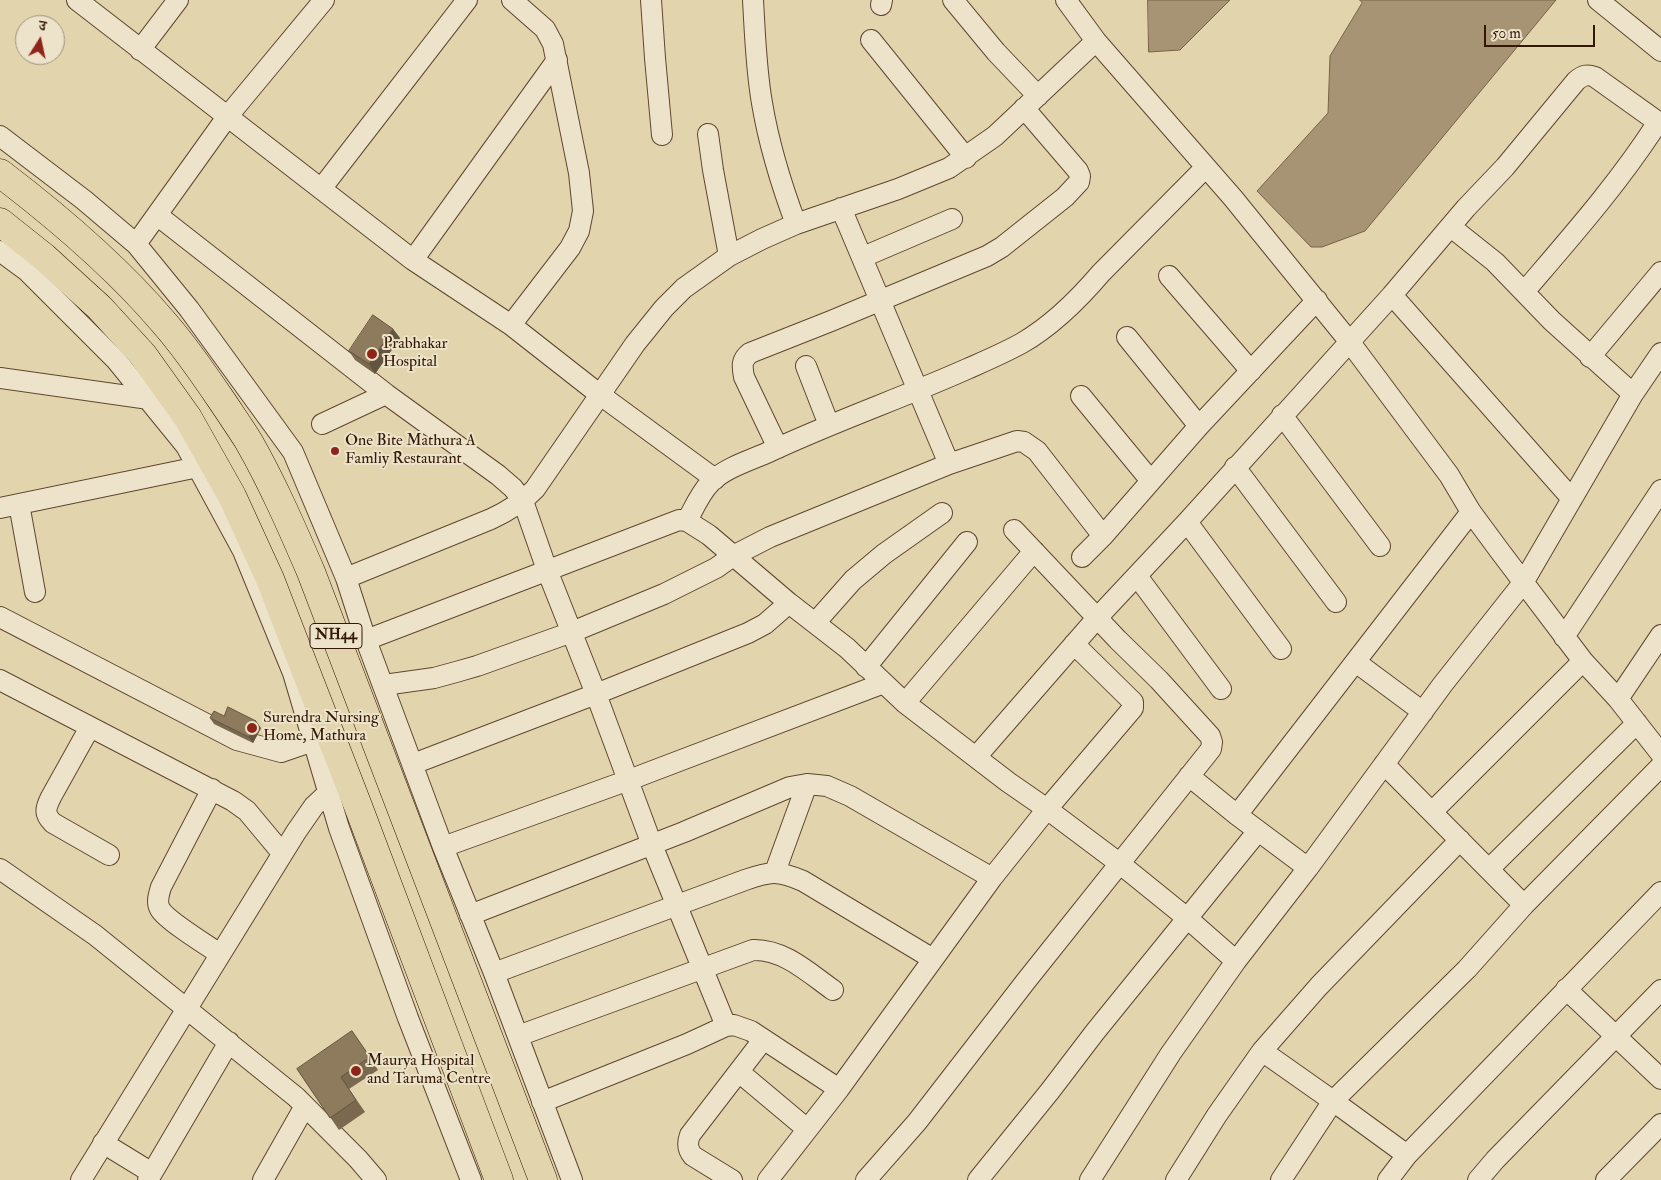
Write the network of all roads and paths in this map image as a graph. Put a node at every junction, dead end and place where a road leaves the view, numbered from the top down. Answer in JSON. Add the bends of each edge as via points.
{"nodes":[{"id":1,"x":77,"y":0,"type":"edge"},
{"id":2,"x":178,"y":0,"type":"edge"},
{"id":3,"x":324,"y":0,"type":"edge"},
{"id":4,"x":467,"y":0,"type":"edge"},
{"id":5,"x":512,"y":0,"type":"edge"},
{"id":6,"x":651,"y":0,"type":"edge"},
{"id":7,"x":753,"y":0,"type":"edge"},
{"id":8,"x":953,"y":0,"type":"edge"},
{"id":9,"x":1066,"y":0,"type":"edge"},
{"id":10,"x":1598,"y":0,"type":"edge"},
{"id":11,"x":871,"y":40,"type":"dead end"},
{"id":12,"x":1096,"y":42,"type":"junction"},
{"id":13,"x":140,"y":50,"type":"junction"},
{"id":14,"x":1661,"y":50,"type":"edge"},
{"id":15,"x":557,"y":60,"type":"junction"},
{"id":16,"x":1031,"y":102,"type":"junction"},
{"id":17,"x":227,"y":117,"type":"junction"},
{"id":18,"x":1660,"y":123,"type":"edge"},
{"id":19,"x":708,"y":134,"type":"dead end"},
{"id":20,"x":662,"y":135,"type":"dead end"},
{"id":21,"x":0,"y":136,"type":"edge"},
{"id":22,"x":966,"y":158,"type":"junction"},
{"id":23,"x":1206,"y":167,"type":"junction"},
{"id":24,"x":0,"y":173,"type":"edge"},
{"id":25,"x":321,"y":189,"type":"junction"},
{"id":26,"x":842,"y":208,"type":"junction"},
{"id":27,"x":157,"y":214,"type":"junction"},
{"id":28,"x":952,"y":219,"type":"dead end"},
{"id":29,"x":0,"y":222,"type":"edge"},
{"id":30,"x":796,"y":224,"type":"junction"},
{"id":31,"x":1451,"y":227,"type":"junction"},
{"id":32,"x":136,"y":244,"type":"junction"},
{"id":33,"x":0,"y":251,"type":"edge"},
{"id":34,"x":729,"y":256,"type":"junction"},
{"id":35,"x":864,"y":258,"type":"junction"},
{"id":36,"x":413,"y":260,"type":"junction"},
{"id":37,"x":1661,"y":272,"type":"edge"},
{"id":38,"x":1169,"y":276,"type":"dead end"},
{"id":39,"x":1524,"y":292,"type":"junction"},
{"id":40,"x":1392,"y":295,"type":"junction"},
{"id":41,"x":881,"y":300,"type":"junction"},
{"id":42,"x":1317,"y":300,"type":"junction"},
{"id":43,"x":511,"y":325,"type":"junction"},
{"id":44,"x":1127,"y":337,"type":"dead end"},
{"id":45,"x":1349,"y":341,"type":"junction"},
{"id":46,"x":1661,"y":353,"type":"edge"},
{"id":47,"x":1590,"y":357,"type":"junction"},
{"id":48,"x":806,"y":366,"type":"dead end"},
{"id":49,"x":1251,"y":371,"type":"junction"},
{"id":50,"x":1654,"y":376,"type":"edge"},
{"id":51,"x":0,"y":378,"type":"edge"},
{"id":52,"x":919,"y":390,"type":"junction"},
{"id":53,"x":386,"y":394,"type":"junction"},
{"id":54,"x":599,"y":394,"type":"junction"},
{"id":55,"x":1633,"y":394,"type":"junction"},
{"id":56,"x":1081,"y":396,"type":"dead end"},
{"id":57,"x":149,"y":400,"type":"junction"},
{"id":58,"x":1282,"y":415,"type":"junction"},
{"id":59,"x":322,"y":424,"type":"dead end"},
{"id":60,"x":830,"y":425,"type":"junction"},
{"id":61,"x":1199,"y":426,"type":"junction"},
{"id":62,"x":778,"y":448,"type":"junction"},
{"id":63,"x":949,"y":464,"type":"junction"},
{"id":64,"x":198,"y":467,"type":"junction"},
{"id":65,"x":1235,"y":467,"type":"junction"},
{"id":66,"x":715,"y":479,"type":"junction"},
{"id":67,"x":1151,"y":481,"type":"junction"},
{"id":68,"x":1661,"y":490,"type":"edge"},
{"id":69,"x":1572,"y":499,"type":"junction"},
{"id":70,"x":523,"y":501,"type":"junction"},
{"id":71,"x":9,"y":506,"type":"edge"},
{"id":72,"x":1471,"y":512,"type":"junction"},
{"id":73,"x":942,"y":513,"type":"dead end"},
{"id":74,"x":687,"y":521,"type":"junction"},
{"id":75,"x":1187,"y":522,"type":"junction"},
{"id":76,"x":1014,"y":530,"type":"dead end"},
{"id":77,"x":1103,"y":536,"type":"junction"},
{"id":78,"x":967,"y":542,"type":"dead end"},
{"id":79,"x":1380,"y":546,"type":"dead end"},
{"id":80,"x":1034,"y":551,"type":"junction"},
{"id":81,"x":733,"y":556,"type":"junction"},
{"id":82,"x":1082,"y":557,"type":"dead end"},
{"id":83,"x":547,"y":570,"type":"junction"},
{"id":84,"x":1137,"y":576,"type":"junction"},
{"id":85,"x":346,"y":578,"type":"junction"},
{"id":86,"x":1523,"y":583,"type":"junction"},
{"id":87,"x":35,"y":592,"type":"dead end"},
{"id":88,"x":1336,"y":602,"type":"dead end"},
{"id":89,"x":789,"y":603,"type":"junction"},
{"id":90,"x":0,"y":617,"type":"edge"},
{"id":91,"x":1097,"y":618,"type":"junction"},
{"id":92,"x":815,"y":623,"type":"junction"},
{"id":93,"x":572,"y":632,"type":"junction"},
{"id":94,"x":1661,"y":635,"type":"edge"},
{"id":95,"x":1564,"y":637,"type":"junction"},
{"id":96,"x":366,"y":640,"type":"junction"},
{"id":97,"x":1074,"y":644,"type":"junction"},
{"id":98,"x":1281,"y":648,"type":"dead end"},
{"id":99,"x":1583,"y":661,"type":"junction"},
{"id":100,"x":1357,"y":662,"type":"junction"},
{"id":101,"x":866,"y":667,"type":"junction"},
{"id":102,"x":1,"y":682,"type":"edge"},
{"id":103,"x":884,"y":683,"type":"junction"},
{"id":104,"x":384,"y":685,"type":"junction"},
{"id":105,"x":1220,"y":689,"type":"dead end"},
{"id":106,"x":596,"y":694,"type":"junction"},
{"id":107,"x":1618,"y":699,"type":"junction"},
{"id":108,"x":906,"y":703,"type":"junction"},
{"id":109,"x":1423,"y":712,"type":"junction"},
{"id":110,"x":1637,"y":724,"type":"junction"},
{"id":111,"x":90,"y":726,"type":"junction"},
{"id":112,"x":313,"y":741,"type":"junction"},
{"id":113,"x":1661,"y":754,"type":"edge"},
{"id":114,"x":976,"y":757,"type":"junction"},
{"id":115,"x":413,"y":764,"type":"junction"},
{"id":116,"x":1384,"y":764,"type":"junction"},
{"id":117,"x":1661,"y":766,"type":"edge"},
{"id":118,"x":1189,"y":776,"type":"junction"},
{"id":119,"x":629,"y":780,"type":"junction"},
{"id":120,"x":807,"y":784,"type":"junction"},
{"id":121,"x":212,"y":789,"type":"junction"},
{"id":122,"x":329,"y":792,"type":"junction"},
{"id":123,"x":1047,"y":809,"type":"junction"},
{"id":124,"x":1433,"y":811,"type":"junction"},
{"id":125,"x":1237,"y":815,"type":"junction"},
{"id":126,"x":1258,"y":830,"type":"junction"},
{"id":127,"x":1460,"y":840,"type":"junction"},
{"id":128,"x":652,"y":845,"type":"junction"},
{"id":129,"x":443,"y":847,"type":"junction"},
{"id":130,"x":282,"y":854,"type":"junction"},
{"id":131,"x":109,"y":855,"type":"dead end"},
{"id":132,"x":1119,"y":864,"type":"junction"},
{"id":133,"x":1308,"y":868,"type":"junction"},
{"id":134,"x":0,"y":869,"type":"edge"},
{"id":135,"x":1489,"y":869,"type":"junction"},
{"id":136,"x":776,"y":872,"type":"junction"},
{"id":137,"x":992,"y":878,"type":"junction"},
{"id":138,"x":1661,"y":892,"type":"edge"},
{"id":139,"x":1524,"y":905,"type":"junction"},
{"id":140,"x":677,"y":906,"type":"junction"},
{"id":141,"x":470,"y":915,"type":"junction"},
{"id":142,"x":1187,"y":918,"type":"junction"},
{"id":143,"x":220,"y":954,"type":"junction"},
{"id":144,"x":933,"y":959,"type":"junction"},
{"id":145,"x":1236,"y":961,"type":"junction"},
{"id":146,"x":702,"y":968,"type":"junction"},
{"id":147,"x":494,"y":973,"type":"junction"},
{"id":148,"x":1566,"y":989,"type":"junction"},
{"id":149,"x":834,"y":990,"type":"dead end"},
{"id":150,"x":1661,"y":990,"type":"edge"},
{"id":151,"x":186,"y":1008,"type":"junction"},
{"id":152,"x":726,"y":1026,"type":"junction"},
{"id":153,"x":518,"y":1036,"type":"junction"},
{"id":154,"x":1616,"y":1036,"type":"junction"},
{"id":155,"x":763,"y":1040,"type":"junction"},
{"id":156,"x":228,"y":1042,"type":"junction"},
{"id":157,"x":1262,"y":1051,"type":"junction"},
{"id":158,"x":739,"y":1072,"type":"junction"},
{"id":159,"x":1661,"y":1079,"type":"edge"},
{"id":160,"x":839,"y":1088,"type":"junction"},
{"id":161,"x":1333,"y":1101,"type":"junction"},
{"id":162,"x":542,"y":1102,"type":"junction"},
{"id":163,"x":306,"y":1106,"type":"junction"},
{"id":164,"x":1661,"y":1124,"type":"edge"},
{"id":165,"x":807,"y":1129,"type":"junction"},
{"id":166,"x":103,"y":1143,"type":"junction"},
{"id":167,"x":1407,"y":1155,"type":"junction"},
{"id":168,"x":150,"y":1176,"type":"edge"},
{"id":169,"x":374,"y":1179,"type":"edge"},
{"id":170,"x":81,"y":1180,"type":"edge"},
{"id":171,"x":263,"y":1180,"type":"edge"},
{"id":172,"x":471,"y":1180,"type":"edge"},
{"id":173,"x":499,"y":1180,"type":"edge"},
{"id":174,"x":543,"y":1180,"type":"edge"},
{"id":175,"x":572,"y":1180,"type":"edge"},
{"id":176,"x":732,"y":1180,"type":"edge"},
{"id":177,"x":768,"y":1180,"type":"edge"},
{"id":178,"x":866,"y":1180,"type":"edge"},
{"id":179,"x":978,"y":1180,"type":"edge"},
{"id":180,"x":1090,"y":1180,"type":"edge"},
{"id":181,"x":1176,"y":1180,"type":"edge"},
{"id":182,"x":1281,"y":1180,"type":"edge"},
{"id":183,"x":1388,"y":1180,"type":"edge"},
{"id":184,"x":1478,"y":1180,"type":"edge"},
{"id":185,"x":1606,"y":1180,"type":"edge"}],
"edges":[{"from":1,"to":13,"type":"street"},
{"from":2,"to":13,"type":"street"},
{"from":3,"to":17,"type":"street"},
{"from":4,"to":25,"type":"street"},
{"from":5,"to":15,"type":"street","via":[[545,29]]},
{"from":6,"to":20,"type":"street"},
{"from":7,"to":30,"type":"street","via":[[761,101],[776,169]]},
{"from":8,"to":16,"type":"street","via":[[996,52]]},
{"from":9,"to":12,"type":"street"},
{"from":10,"to":14,"type":"street"},
{"from":11,"to":22,"type":"street"},
{"from":12,"to":16,"type":"street"},
{"from":12,"to":23,"type":"street"},
{"from":13,"to":17,"type":"street"},
{"from":15,"to":36,"type":"street"},
{"from":15,"to":43,"type":"street","via":[[579,173],[583,211],[570,248]]},
{"from":16,"to":22,"type":"street"},
{"from":16,"to":41,"type":"street","via":[[1078,171],[1080,176],[1074,188],[987,256]]},
{"from":17,"to":25,"type":"street"},
{"from":17,"to":27,"type":"street"},
{"from":18,"to":31,"type":"street","via":[[1595,77],[1581,76]]},
{"from":18,"to":39,"type":"street","via":[[1605,197]]},
{"from":19,"to":34,"type":"street"},
{"from":21,"to":32,"type":"street"},
{"from":22,"to":26,"type":"street","via":[[926,178]]},
{"from":23,"to":42,"type":"street"},
{"from":23,"to":52,"type":"street","via":[[1039,333]]},
{"from":24,"to":174,"type":"highway","number":"NH44","via":[[92,250],[166,324],[197,364],[253,449],[311,572]]},
{"from":25,"to":36,"type":"street"},
{"from":26,"to":30,"type":"street"},
{"from":26,"to":35,"type":"street"},
{"from":27,"to":32,"type":"street"},
{"from":27,"to":53,"type":"street"},
{"from":28,"to":35,"type":"street"},
{"from":29,"to":173,"type":"highway","number":"NH44","via":[[100,308],[143,355],[188,418],[232,496],[277,597]]},
{"from":30,"to":34,"type":"street"},
{"from":31,"to":39,"type":"street"},
{"from":31,"to":40,"type":"street"},
{"from":32,"to":85,"type":"street","via":[[189,309],[293,452]]},
{"from":33,"to":57,"type":"street","via":[[27,271],[116,360]]},
{"from":34,"to":54,"type":"street","via":[[684,288],[664,308]]},
{"from":35,"to":41,"type":"street"},
{"from":36,"to":43,"type":"street"},
{"from":37,"to":47,"type":"street"},
{"from":38,"to":49,"type":"street"},
{"from":39,"to":47,"type":"street"},
{"from":40,"to":45,"type":"street"},
{"from":40,"to":69,"type":"street"},
{"from":41,"to":52,"type":"street"},
{"from":41,"to":62,"type":"street","via":[[759,348],[744,358],[744,377]]},
{"from":42,"to":45,"type":"street"},
{"from":42,"to":49,"type":"street"},
{"from":43,"to":54,"type":"street"},
{"from":44,"to":61,"type":"street"},
{"from":45,"to":58,"type":"street"},
{"from":45,"to":72,"type":"street","via":[[1449,475]]},
{"from":46,"to":50,"type":"street"},
{"from":47,"to":55,"type":"street"},
{"from":48,"to":60,"type":"street"},
{"from":49,"to":61,"type":"street"},
{"from":50,"to":55,"type":"street"},
{"from":51,"to":57,"type":"street"},
{"from":52,"to":60,"type":"street"},
{"from":52,"to":63,"type":"street"},
{"from":53,"to":59,"type":"street"},
{"from":53,"to":70,"type":"street","via":[[498,475]]},
{"from":54,"to":66,"type":"street"},
{"from":54,"to":70,"type":"street","via":[[535,489]]},
{"from":55,"to":69,"type":"street"},
{"from":56,"to":67,"type":"street"},
{"from":57,"to":64,"type":"street","via":[[186,446]]},
{"from":58,"to":65,"type":"street"},
{"from":58,"to":79,"type":"street"},
{"from":60,"to":62,"type":"street"},
{"from":61,"to":67,"type":"street"},
{"from":62,"to":66,"type":"street"},
{"from":63,"to":77,"type":"street","via":[[1005,444],[1024,442],[1037,451]]},
{"from":63,"to":81,"type":"street","via":[[770,537]]},
{"from":64,"to":71,"type":"street"},
{"from":64,"to":112,"type":"street","via":[[243,551],[293,673]]},
{"from":65,"to":75,"type":"street"},
{"from":65,"to":88,"type":"street"},
{"from":66,"to":74,"type":"street","via":[[703,492]]},
{"from":67,"to":77,"type":"street"},
{"from":68,"to":95,"type":"street"},
{"from":69,"to":86,"type":"street"},
{"from":70,"to":83,"type":"street"},
{"from":70,"to":85,"type":"street","via":[[491,519]]},
{"from":71,"to":87,"type":"street"},
{"from":72,"to":86,"type":"street"},
{"from":72,"to":100,"type":"street"},
{"from":73,"to":92,"type":"street","via":[[864,570]]},
{"from":74,"to":81,"type":"street"},
{"from":74,"to":83,"type":"street","via":[[679,520]]},
{"from":75,"to":84,"type":"street"},
{"from":75,"to":98,"type":"street"},
{"from":76,"to":80,"type":"street"},
{"from":77,"to":82,"type":"street"},
{"from":78,"to":101,"type":"street"},
{"from":80,"to":91,"type":"street"},
{"from":80,"to":108,"type":"street"},
{"from":81,"to":89,"type":"street"},
{"from":81,"to":93,"type":"street","via":[[664,594]]},
{"from":83,"to":93,"type":"street"},
{"from":83,"to":96,"type":"street"},
{"from":84,"to":91,"type":"street"},
{"from":84,"to":105,"type":"street"},
{"from":85,"to":96,"type":"street"},
{"from":86,"to":95,"type":"street"},
{"from":86,"to":109,"type":"street"},
{"from":89,"to":92,"type":"street"},
{"from":89,"to":106,"type":"street","via":[[765,624],[748,633]]},
{"from":90,"to":112,"type":"street","via":[[237,740],[281,752]]},
{"from":91,"to":97,"type":"street"},
{"from":91,"to":118,"type":"street","via":[[1210,736],[1211,748]]},
{"from":92,"to":101,"type":"street"},
{"from":93,"to":104,"type":"street","via":[[456,672]]},
{"from":93,"to":106,"type":"street"},
{"from":94,"to":107,"type":"street"},
{"from":95,"to":99,"type":"street"},
{"from":96,"to":104,"type":"street"},
{"from":97,"to":114,"type":"street"},
{"from":97,"to":123,"type":"street","via":[[1133,702],[1133,708]]},
{"from":99,"to":107,"type":"street"},
{"from":99,"to":124,"type":"street"},
{"from":100,"to":109,"type":"street"},
{"from":100,"to":125,"type":"street"},
{"from":101,"to":103,"type":"street"},
{"from":102,"to":111,"type":"street"},
{"from":103,"to":108,"type":"street"},
{"from":103,"to":119,"type":"street"},
{"from":104,"to":115,"type":"street"},
{"from":106,"to":115,"type":"street"},
{"from":106,"to":119,"type":"street"},
{"from":107,"to":110,"type":"street"},
{"from":108,"to":114,"type":"street"},
{"from":109,"to":116,"type":"street"},
{"from":110,"to":113,"type":"street"},
{"from":110,"to":135,"type":"street"},
{"from":111,"to":121,"type":"street"},
{"from":111,"to":131,"type":"street","via":[[50,797],[46,816]]},
{"from":112,"to":122,"type":"street"},
{"from":114,"to":123,"type":"street"},
{"from":115,"to":129,"type":"street"},
{"from":116,"to":124,"type":"street"},
{"from":116,"to":133,"type":"street"},
{"from":117,"to":139,"type":"street"},
{"from":118,"to":125,"type":"street"},
{"from":118,"to":132,"type":"street"},
{"from":119,"to":128,"type":"street"},
{"from":119,"to":129,"type":"street"},
{"from":120,"to":128,"type":"street","via":[[772,794]]},
{"from":120,"to":136,"type":"street"},
{"from":120,"to":137,"type":"street","via":[[827,786],[850,796]]},
{"from":121,"to":130,"type":"street","via":[[247,811]]},
{"from":121,"to":143,"type":"street","via":[[161,887],[158,900],[160,910]]},
{"from":122,"to":130,"type":"street","via":[[305,818]]},
{"from":122,"to":172,"type":"street","via":[[408,1018]]},
{"from":123,"to":132,"type":"street"},
{"from":123,"to":137,"type":"street"},
{"from":124,"to":127,"type":"street"},
{"from":125,"to":126,"type":"street"},
{"from":126,"to":133,"type":"street"},
{"from":126,"to":142,"type":"street"},
{"from":127,"to":135,"type":"street"},
{"from":127,"to":157,"type":"street","via":[[1319,986]]},
{"from":128,"to":140,"type":"street"},
{"from":128,"to":141,"type":"street"},
{"from":129,"to":141,"type":"street"},
{"from":130,"to":143,"type":"street"},
{"from":132,"to":142,"type":"street"},
{"from":132,"to":178,"type":"street","via":[[917,1122]]},
{"from":133,"to":145,"type":"street"},
{"from":134,"to":151,"type":"street","via":[[95,935]]},
{"from":135,"to":139,"type":"street"},
{"from":136,"to":140,"type":"street"},
{"from":136,"to":144,"type":"street","via":[[803,881]]},
{"from":137,"to":144,"type":"street"},
{"from":138,"to":148,"type":"street"},
{"from":139,"to":161,"type":"street","via":[[1467,969]]},
{"from":140,"to":146,"type":"street"},
{"from":140,"to":147,"type":"street"},
{"from":141,"to":147,"type":"street"},
{"from":142,"to":145,"type":"street"},
{"from":142,"to":179,"type":"street"},
{"from":143,"to":151,"type":"street"},
{"from":144,"to":160,"type":"street"},
{"from":145,"to":180,"type":"street"},
{"from":146,"to":149,"type":"street","via":[[753,950],[765,950],[783,956]]},
{"from":146,"to":152,"type":"street"},
{"from":146,"to":153,"type":"street"},
{"from":147,"to":153,"type":"street"},
{"from":148,"to":154,"type":"street"},
{"from":148,"to":167,"type":"street"},
{"from":150,"to":154,"type":"street"},
{"from":151,"to":156,"type":"street"},
{"from":151,"to":166,"type":"street"},
{"from":152,"to":155,"type":"street","via":[[742,1027]]},
{"from":152,"to":162,"type":"street"},
{"from":153,"to":162,"type":"street"},
{"from":154,"to":159,"type":"street"},
{"from":154,"to":184,"type":"street"},
{"from":155,"to":158,"type":"street"},
{"from":155,"to":160,"type":"street"},
{"from":156,"to":163,"type":"street"},
{"from":156,"to":168,"type":"street"},
{"from":157,"to":161,"type":"street"},
{"from":157,"to":181,"type":"street"},
{"from":158,"to":165,"type":"street"},
{"from":158,"to":176,"type":"street","via":[[690,1135],[688,1146],[693,1156]]},
{"from":160,"to":165,"type":"street"},
{"from":161,"to":167,"type":"street"},
{"from":161,"to":182,"type":"street"},
{"from":162,"to":175,"type":"street"},
{"from":163,"to":169,"type":"street"},
{"from":163,"to":171,"type":"street"},
{"from":164,"to":185,"type":"street"},
{"from":165,"to":177,"type":"street"},
{"from":166,"to":168,"type":"street"},
{"from":166,"to":170,"type":"street"},
{"from":167,"to":183,"type":"street"}]}
